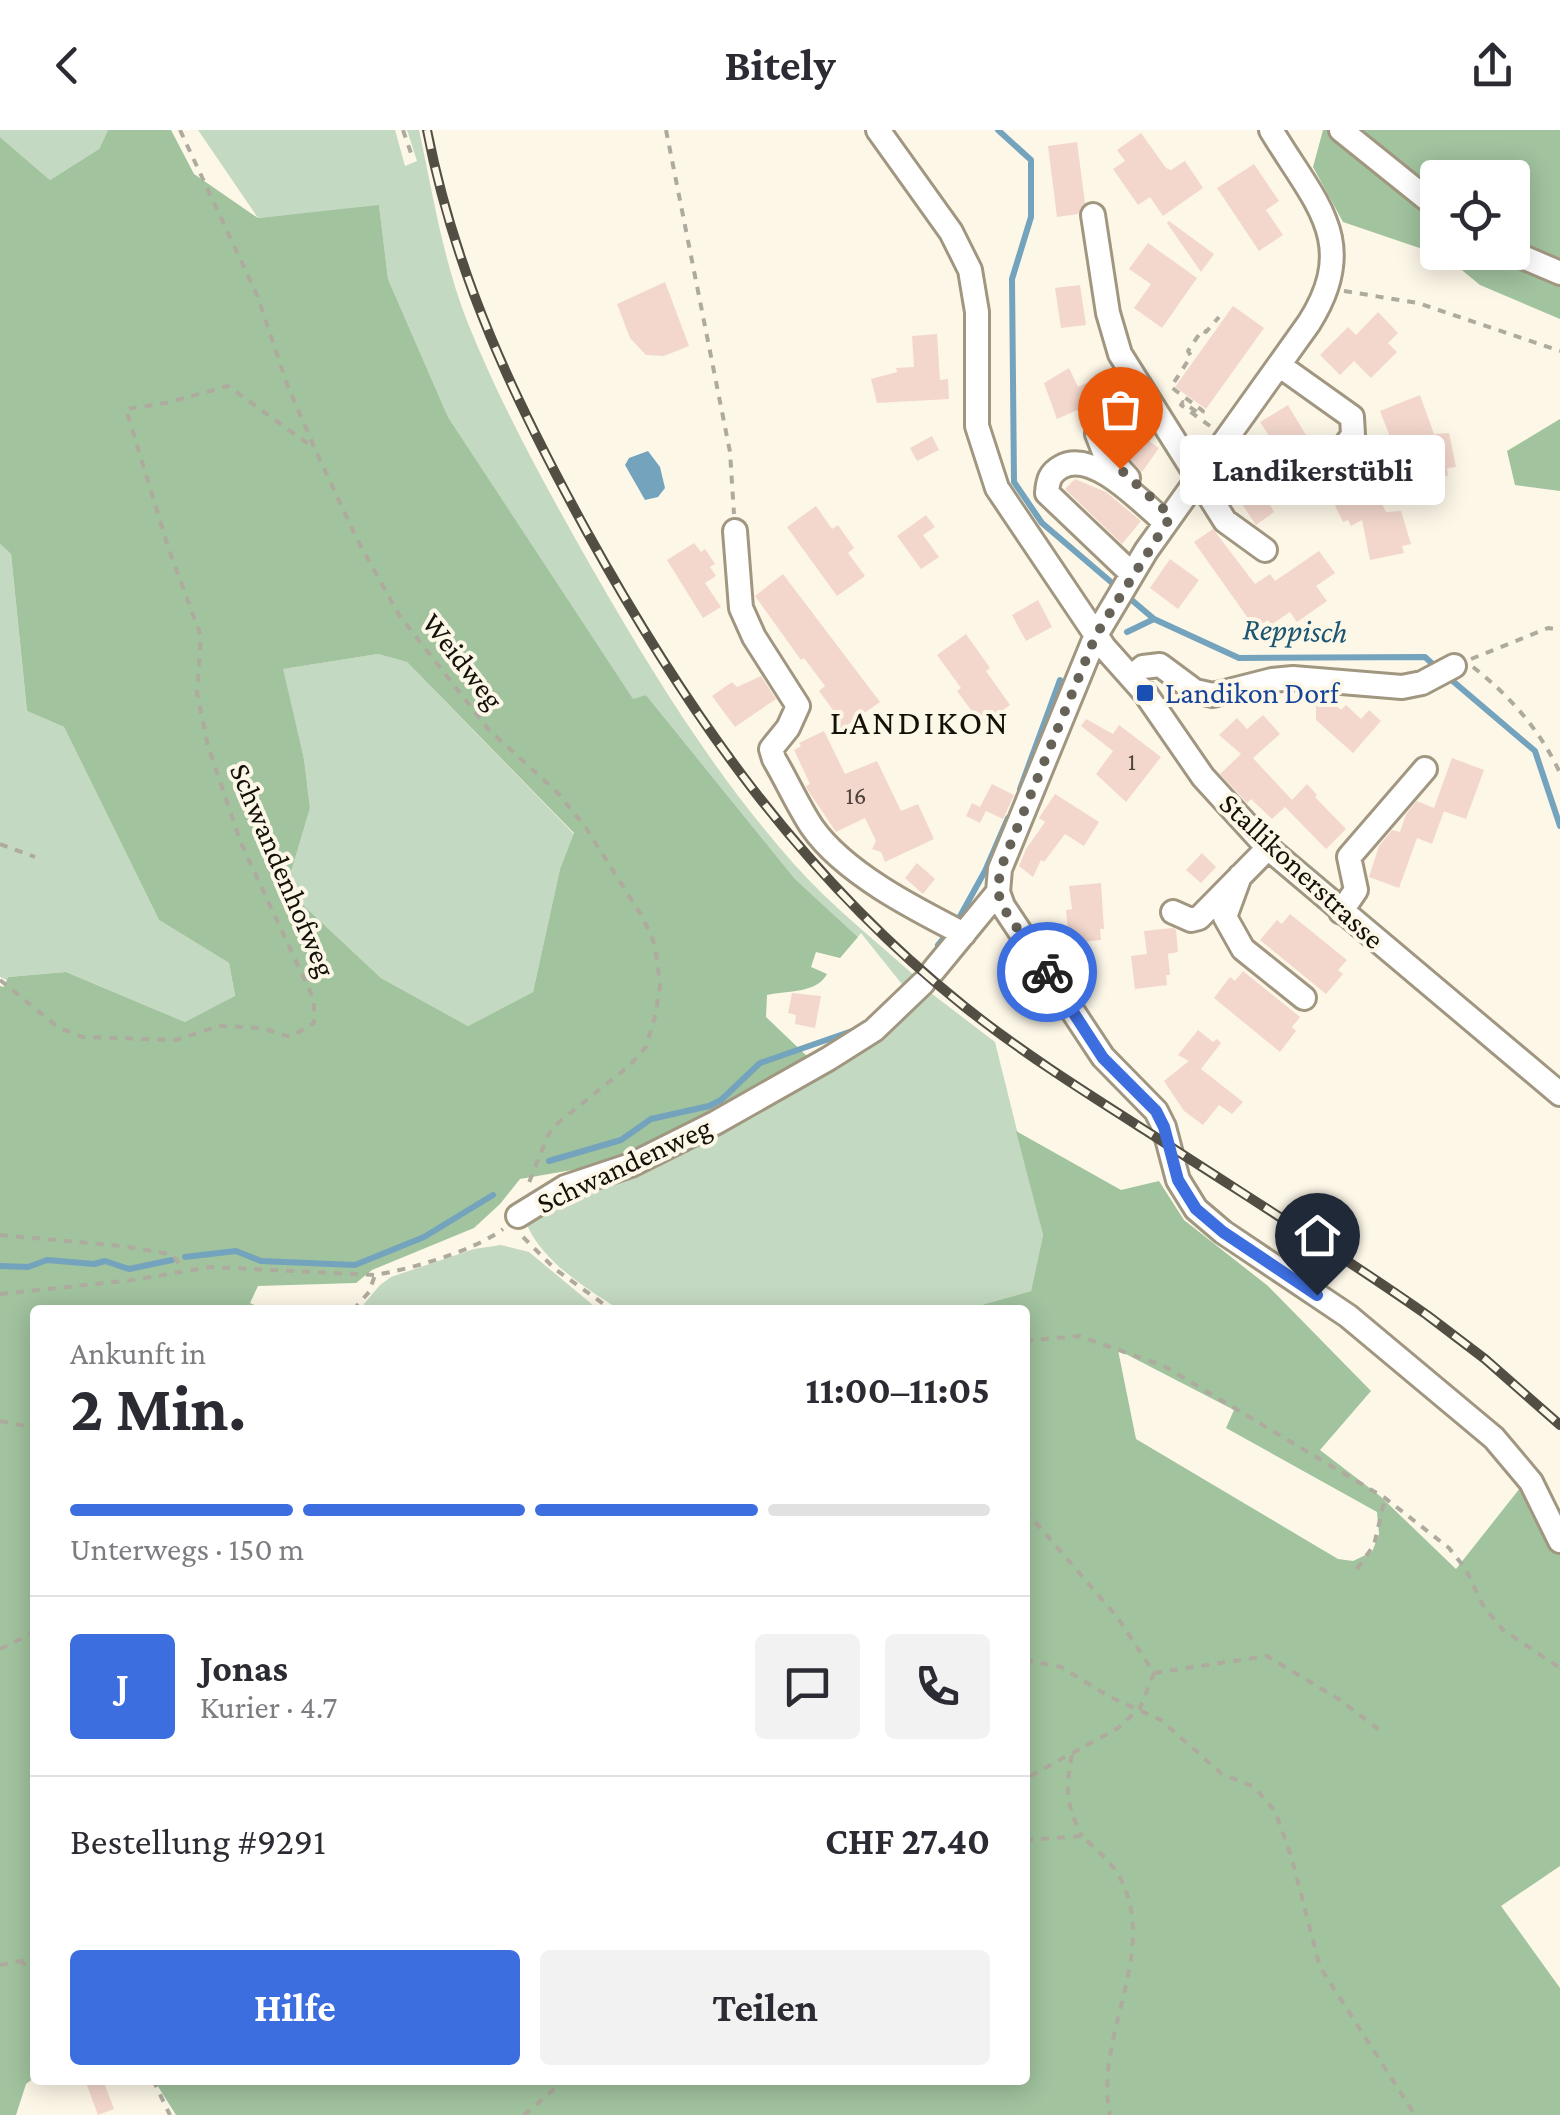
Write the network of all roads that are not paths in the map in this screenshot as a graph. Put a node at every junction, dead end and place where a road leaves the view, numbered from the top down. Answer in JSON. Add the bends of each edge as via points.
{"nodes":[{"id":1,"x":878,"y":130,"type":"edge"},
{"id":2,"x":1271,"y":130,"type":"edge"},
{"id":3,"x":1340,"y":130,"type":"edge"},
{"id":4,"x":1420,"y":194,"type":"edge"},
{"id":5,"x":1093,"y":215,"type":"dead end"},
{"id":6,"x":1530,"y":260,"type":"edge"},
{"id":7,"x":1560,"y":273,"type":"edge"},
{"id":8,"x":1279,"y":364,"type":"junction"},
{"id":9,"x":1150,"y":402,"type":"junction"},
{"id":10,"x":1293,"y":479,"type":"dead end"},
{"id":11,"x":1196,"y":480,"type":"junction"},
{"id":12,"x":1168,"y":519,"type":"junction"},
{"id":13,"x":735,"y":531,"type":"road end"},
{"id":14,"x":1266,"y":550,"type":"dead end"},
{"id":15,"x":1130,"y":576,"type":"junction"},
{"id":16,"x":1096,"y":635,"type":"junction"},
{"id":17,"x":1460,"y":663,"type":"road end"},
{"id":18,"x":1131,"y":677,"type":"junction"},
{"id":19,"x":1426,"y":769,"type":"dead end"},
{"id":20,"x":1268,"y":848,"type":"junction"},
{"id":21,"x":1240,"y":876,"type":"junction"},
{"id":22,"x":998,"y":892,"type":"junction"},
{"id":23,"x":1173,"y":912,"type":"dead end"},
{"id":24,"x":1341,"y":912,"type":"junction"},
{"id":25,"x":964,"y":934,"type":"junction"},
{"id":26,"x":1304,"y":998,"type":"dead end"},
{"id":27,"x":1560,"y":1094,"type":"edge"},
{"id":28,"x":518,"y":1216,"type":"road end"},
{"id":29,"x":1560,"y":1542,"type":"edge"}],
"edges":[{"from":1,"to":16,"type":"street","name":"Stallikonerstrasse","via":[[970,270],[984,458],[997,488]]},
{"from":2,"to":8,"type":"street","via":[[1328,228],[1334,260],[1330,285]]},
{"from":3,"to":4,"type":"street"},
{"from":5,"to":9,"type":"street","via":[[1120,354]]},
{"from":6,"to":7,"type":"street"},
{"from":8,"to":10,"type":"street","via":[[1352,416],[1344,447]]},
{"from":8,"to":11,"type":"street"},
{"from":9,"to":11,"type":"street"},
{"from":9,"to":12,"type":"street","via":[[1097,434],[1104,452]]},
{"from":11,"to":12,"type":"street"},
{"from":11,"to":14,"type":"street","via":[[1224,521]]},
{"from":12,"to":15,"type":"street"},
{"from":12,"to":15,"type":"street","via":[[1086,462],[1068,463],[1048,480],[1047,493]]},
{"from":13,"to":25,"type":"street","via":[[741,608],[798,706],[771,749],[814,830],[884,888]]},
{"from":15,"to":16,"type":"street"},
{"from":16,"to":18,"type":"street","name":"Stallikonerstrasse"},
{"from":16,"to":22,"type":"street","via":[[1000,870]]},
{"from":17,"to":18,"type":"street","via":[[1402,686],[1293,678],[1214,694],[1196,691],[1160,666],[1143,667]]},
{"from":18,"to":20,"type":"street","name":"Stallikonerstrasse","via":[[1203,777]]},
{"from":19,"to":24,"type":"street","via":[[1349,857],[1356,890]]},
{"from":20,"to":21,"type":"street"},
{"from":20,"to":24,"type":"street","name":"Stallikonerstrasse"},
{"from":21,"to":23,"type":"street","via":[[1199,918]]},
{"from":21,"to":26,"type":"street","via":[[1226,917],[1243,949]]},
{"from":22,"to":25,"type":"street","name":"Schwandenweg"},
{"from":22,"to":29,"type":"street","via":[[1103,1058],[1156,1111],[1178,1180],[1196,1209],[1348,1316],[1494,1438],[1531,1482]]},
{"from":24,"to":27,"type":"street","name":"Stallikonerstrasse"},
{"from":25,"to":28,"type":"street","name":"Schwandenweg","via":[[874,1030],[715,1123],[631,1165],[565,1186]]}]}
